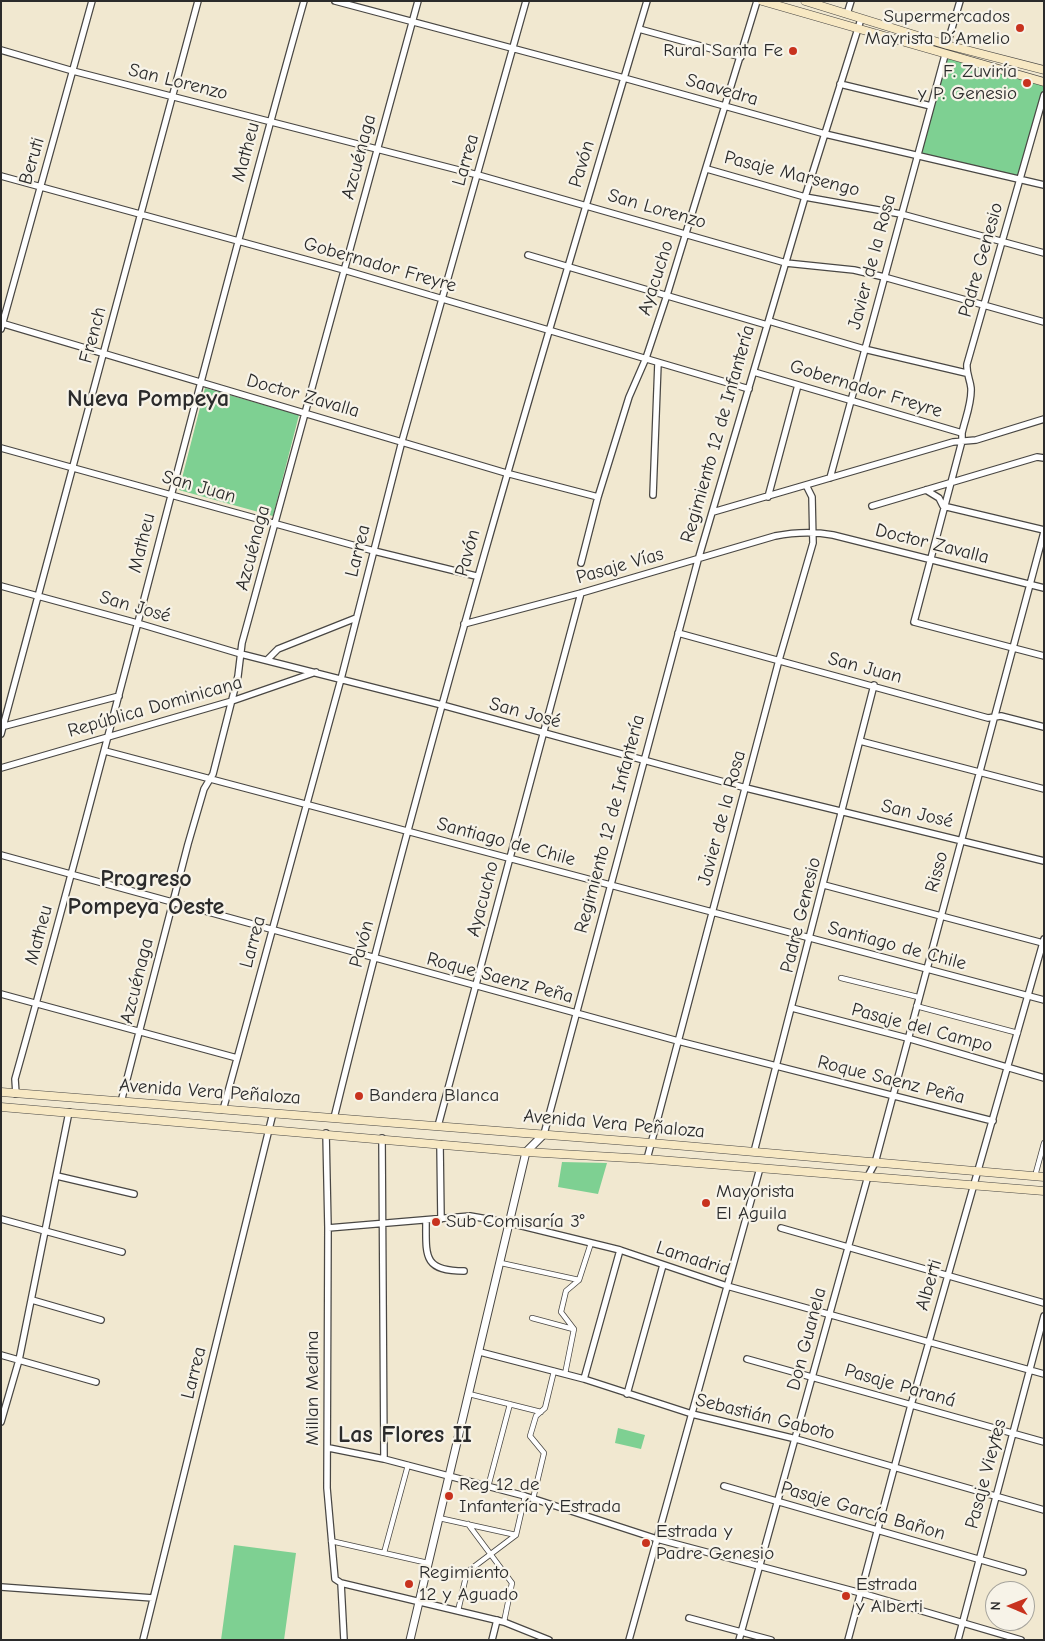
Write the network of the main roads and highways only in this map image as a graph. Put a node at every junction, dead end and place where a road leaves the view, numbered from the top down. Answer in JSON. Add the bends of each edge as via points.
{"nodes":[{"id":1,"x":762,"y":1,"type":"edge"},
{"id":2,"x":805,"y":1,"type":"edge"},
{"id":3,"x":1044,"y":70,"type":"edge"},
{"id":4,"x":1044,"y":82,"type":"edge"},
{"id":5,"x":1,"y":1092,"type":"edge"},
{"id":6,"x":1,"y":1107,"type":"edge"},
{"id":7,"x":1044,"y":1177,"type":"edge"},
{"id":8,"x":1044,"y":1191,"type":"edge"}],
"edges":[{"from":1,"to":4,"type":"main road"},
{"from":2,"to":3,"type":"main road","via":[[947,45]]},
{"from":5,"to":7,"type":"main road","name":"Avenida Vera Peñaloza"},
{"from":6,"to":8,"type":"main road","name":"Avenida Vera Peñaloza","via":[[526,1152]]}]}
